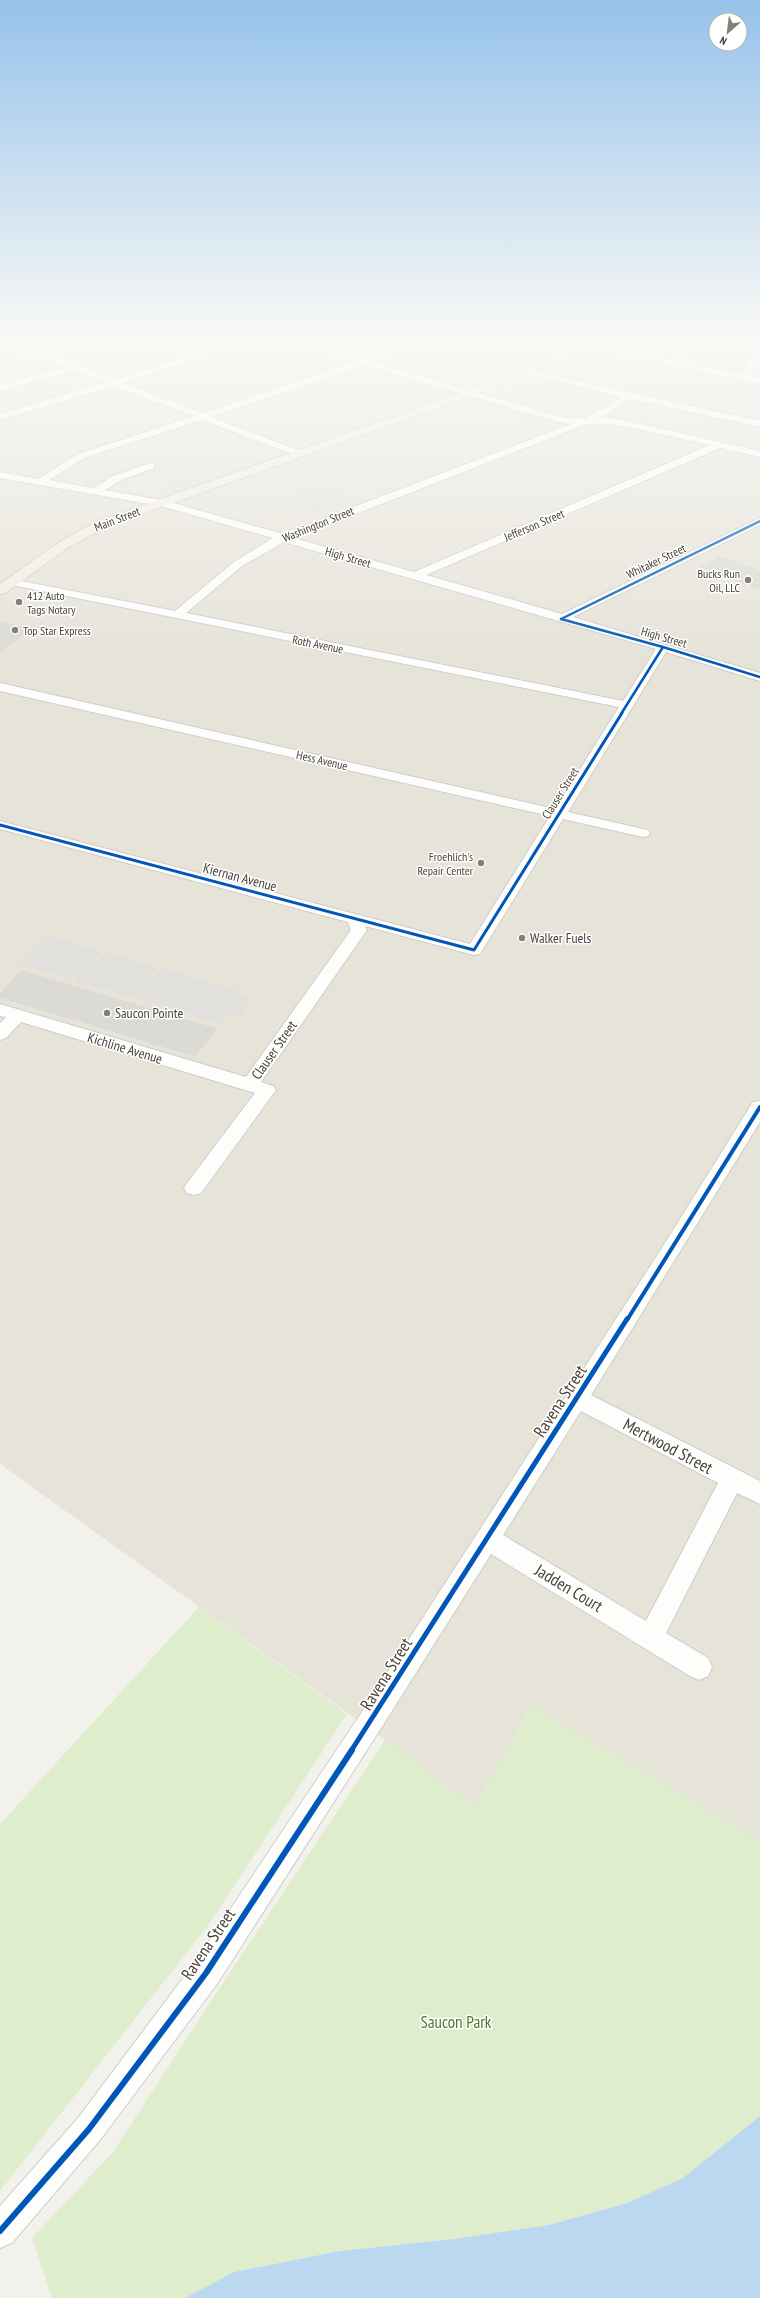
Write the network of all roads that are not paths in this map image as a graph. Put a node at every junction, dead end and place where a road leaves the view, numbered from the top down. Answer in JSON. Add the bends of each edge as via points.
{"nodes":[{"id":1,"x":114,"y":445,"type":"edge"},
{"id":2,"x":278,"y":445,"type":"edge"},
{"id":3,"x":324,"y":445,"type":"edge"},
{"id":4,"x":522,"y":445,"type":"edge"},
{"id":5,"x":720,"y":445,"type":"edge"},
{"id":6,"x":721,"y":445,"type":"edge"},
{"id":7,"x":300,"y":454,"type":"junction"},
{"id":8,"x":760,"y":454,"type":"edge"},
{"id":9,"x":151,"y":466,"type":"dead end"},
{"id":10,"x":0,"y":476,"type":"edge"},
{"id":11,"x":40,"y":482,"type":"junction"},
{"id":12,"x":97,"y":491,"type":"junction"},
{"id":13,"x":162,"y":503,"type":"junction"},
{"id":14,"x":760,"y":520,"type":"edge"},
{"id":15,"x":282,"y":539,"type":"junction"},
{"id":16,"x":414,"y":576,"type":"junction"},
{"id":17,"x":11,"y":582,"type":"junction"},
{"id":18,"x":0,"y":590,"type":"edge"},
{"id":19,"x":176,"y":616,"type":"junction"},
{"id":20,"x":561,"y":618,"type":"junction"},
{"id":21,"x":663,"y":647,"type":"junction"},
{"id":22,"x":760,"y":678,"type":"edge"},
{"id":23,"x":0,"y":687,"type":"edge"},
{"id":24,"x":626,"y":705,"type":"junction"},
{"id":25,"x":559,"y":814,"type":"junction"},
{"id":26,"x":0,"y":825,"type":"edge"},
{"id":27,"x":643,"y":834,"type":"dead end"},
{"id":28,"x":354,"y":918,"type":"junction"},
{"id":29,"x":474,"y":950,"type":"joint"},
{"id":30,"x":0,"y":1010,"type":"edge"},
{"id":31,"x":18,"y":1015,"type":"junction"},
{"id":32,"x":0,"y":1034,"type":"edge"},
{"id":33,"x":249,"y":1086,"type":"junction"},
{"id":34,"x":760,"y":1107,"type":"edge"},
{"id":35,"x":194,"y":1188,"type":"dead end"},
{"id":36,"x":577,"y":1398,"type":"junction"},
{"id":37,"x":732,"y":1480,"type":"junction"},
{"id":38,"x":760,"y":1493,"type":"edge"},
{"id":39,"x":487,"y":1539,"type":"junction"},
{"id":40,"x":651,"y":1636,"type":"junction"},
{"id":41,"x":699,"y":1666,"type":"dead end"},
{"id":42,"x":0,"y":2231,"type":"edge"}],
"edges":[{"from":1,"to":11,"type":"street","via":[[81,456]]},
{"from":2,"to":7,"type":"street"},
{"from":3,"to":7,"type":"main road","name":"Main Street"},
{"from":4,"to":15,"type":"street","name":"Washington Street"},
{"from":5,"to":16,"type":"street","name":"Jefferson Street"},
{"from":6,"to":8,"type":"street"},
{"from":7,"to":13,"type":"main road","name":"Main Street"},
{"from":9,"to":12,"type":"street","via":[[117,478]]},
{"from":10,"to":11,"type":"street","name":"High Street"},
{"from":11,"to":12,"type":"street","name":"High Street"},
{"from":12,"to":13,"type":"street","name":"High Street"},
{"from":13,"to":15,"type":"street","name":"High Street"},
{"from":13,"to":17,"type":"main road","name":"Main Street","via":[[87,531]]},
{"from":14,"to":20,"type":"street","name":"Whitaker Street"},
{"from":15,"to":16,"type":"street","name":"High Street"},
{"from":15,"to":19,"type":"street","name":"Washington Street","via":[[238,564]]},
{"from":16,"to":20,"type":"street","name":"High Street"},
{"from":17,"to":18,"type":"main road","name":"Main Street"},
{"from":17,"to":19,"type":"street","name":"Roth Avenue"},
{"from":19,"to":24,"type":"street","name":"Roth Avenue"},
{"from":20,"to":21,"type":"street","name":"High Street"},
{"from":21,"to":22,"type":"street","name":"High Street"},
{"from":21,"to":24,"type":"street","name":"Clauser Street"},
{"from":23,"to":25,"type":"street","name":"Hess Avenue"},
{"from":24,"to":25,"type":"street","name":"Clauser Street"},
{"from":25,"to":27,"type":"street","name":"Hess Avenue"},
{"from":25,"to":29,"type":"street","name":"Clauser Street"},
{"from":26,"to":28,"type":"street","name":"Kiernan Avenue"},
{"from":28,"to":29,"type":"street","name":"Kiernan Avenue"},
{"from":28,"to":33,"type":"street","name":"Clauser Street","via":[[359,930]]},
{"from":30,"to":31,"type":"street","name":"Kichline Avenue"},
{"from":31,"to":32,"type":"street"},
{"from":31,"to":33,"type":"street","name":"Kichline Avenue"},
{"from":33,"to":35,"type":"street","name":"Clauser Street","via":[[266,1090]]},
{"from":34,"to":36,"type":"street","name":"Ravena Street"},
{"from":36,"to":37,"type":"street","name":"Mertwood Street"},
{"from":36,"to":39,"type":"street","name":"Ravena Street"},
{"from":37,"to":38,"type":"street","name":"Mertwood Street"},
{"from":37,"to":40,"type":"street"},
{"from":39,"to":40,"type":"street","name":"Jadden Court"},
{"from":39,"to":42,"type":"street","name":"Ravena Street","via":[[206,1972],[89,2129]]},
{"from":40,"to":41,"type":"street","name":"Jadden Court"}]}
